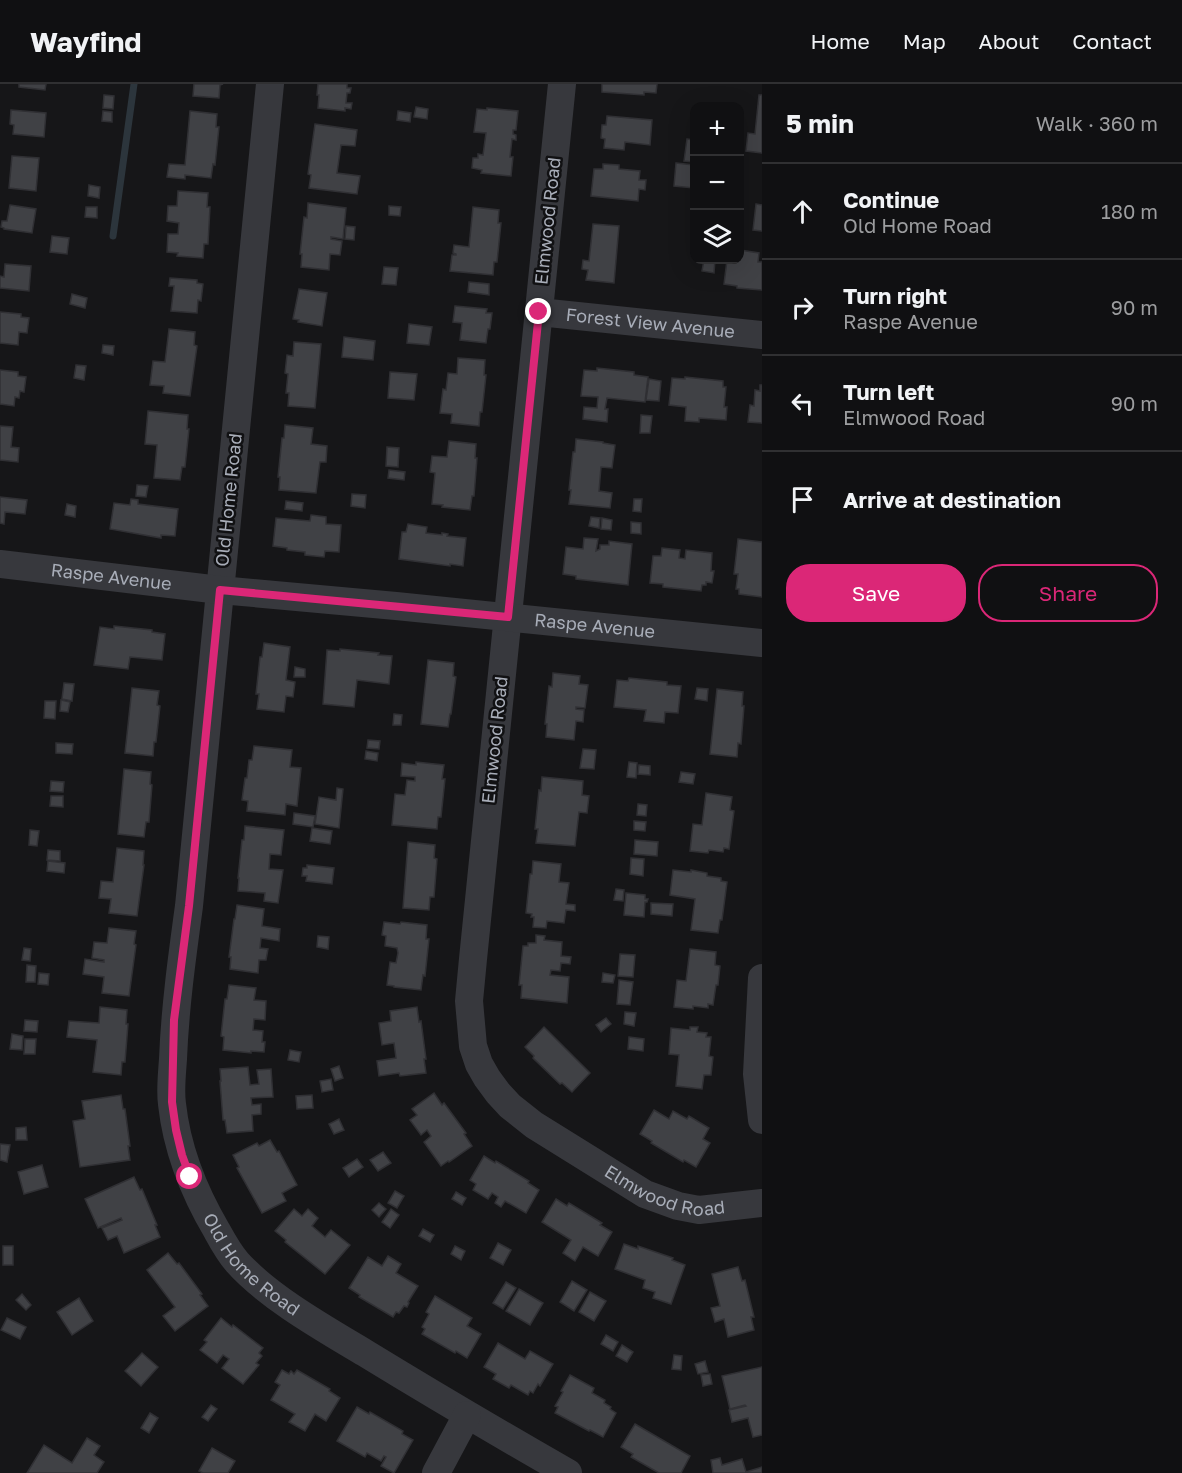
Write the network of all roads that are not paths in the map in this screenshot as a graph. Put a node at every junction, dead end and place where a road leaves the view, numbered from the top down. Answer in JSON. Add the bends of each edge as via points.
{"nodes":[{"id":1,"x":270,"y":84,"type":"edge"},
{"id":2,"x":562,"y":84,"type":"edge"},
{"id":3,"x":539,"y":312,"type":"junction"},
{"id":4,"x":762,"y":335,"type":"edge"},
{"id":5,"x":0,"y":564,"type":"edge"},
{"id":6,"x":220,"y":590,"type":"junction"},
{"id":7,"x":508,"y":617,"type":"junction"},
{"id":8,"x":762,"y":643,"type":"edge"},
{"id":9,"x":762,"y":978,"type":"edge"},
{"id":10,"x":762,"y":1119,"type":"edge"},
{"id":11,"x":762,"y":1203,"type":"edge"},
{"id":12,"x":467,"y":1415,"type":"junction"},
{"id":13,"x":436,"y":1473,"type":"edge"},
{"id":14,"x":568,"y":1473,"type":"edge"}],
"edges":[{"from":1,"to":6,"type":"street","name":"Old Home Road"},
{"from":2,"to":3,"type":"street","name":"Elmwood Road"},
{"from":3,"to":4,"type":"street","name":"Forest View Avenue"},
{"from":3,"to":7,"type":"street","name":"Elmwood Road"},
{"from":5,"to":6,"type":"street","name":"Raspe Avenue"},
{"from":6,"to":7,"type":"street","name":"Raspe Avenue"},
{"from":6,"to":12,"type":"street","name":"Old Home Road","via":[[174,1020],[172,1102],[182,1155],[202,1205],[231,1254],[253,1278],[338,1337]]},
{"from":7,"to":8,"type":"street","name":"Raspe Avenue"},
{"from":7,"to":11,"type":"street","name":"Elmwood Road","via":[[469,1001],[473,1046],[479,1064],[498,1093],[534,1125],[645,1194],[699,1210]]},
{"from":9,"to":10,"type":"street","via":[[757,1074]]},
{"from":12,"to":13,"type":"street"},
{"from":12,"to":14,"type":"street","name":"Old Home Road"}]}
